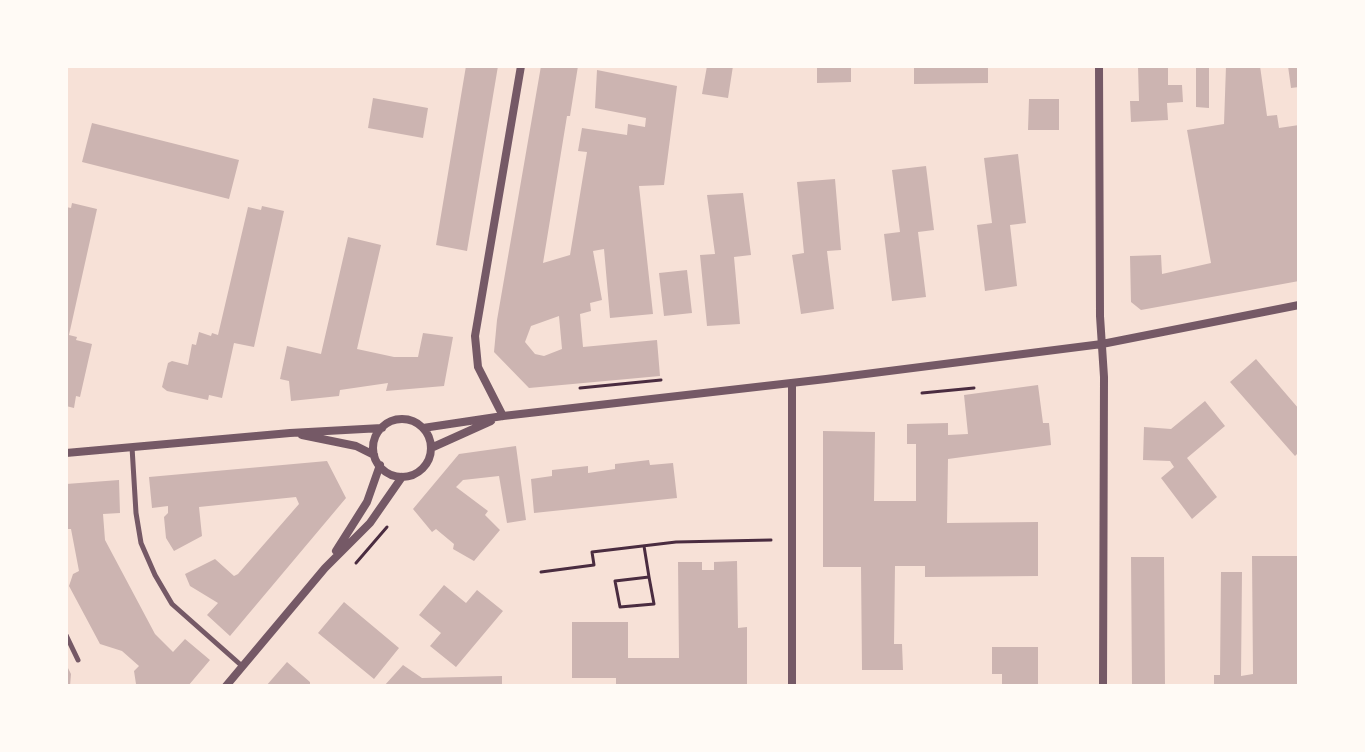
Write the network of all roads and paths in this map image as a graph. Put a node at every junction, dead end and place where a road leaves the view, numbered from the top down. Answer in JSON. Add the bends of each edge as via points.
{"nodes":[{"id":1,"x":521,"y":66,"type":"edge"},
{"id":2,"x":1099,"y":66,"type":"edge"},
{"id":3,"x":1299,"y":305,"type":"edge"},
{"id":4,"x":1102,"y":344,"type":"junction"},
{"id":5,"x":661,"y":380,"type":"dead end"},
{"id":6,"x":792,"y":383,"type":"junction"},
{"id":7,"x":580,"y":388,"type":"dead end"},
{"id":8,"x":974,"y":388,"type":"dead end"},
{"id":9,"x":922,"y":393,"type":"dead end"},
{"id":10,"x":503,"y":416,"type":"junction"},
{"id":11,"x":382,"y":428,"type":"junction"},
{"id":12,"x":423,"y":428,"type":"junction"},
{"id":13,"x":290,"y":433,"type":"junction"},
{"id":14,"x":132,"y":447,"type":"junction"},
{"id":15,"x":431,"y":448,"type":"junction"},
{"id":16,"x":66,"y":453,"type":"edge"},
{"id":17,"x":374,"y":455,"type":"junction"},
{"id":18,"x":380,"y":465,"type":"junction"},
{"id":19,"x":402,"y":477,"type":"junction"},
{"id":20,"x":387,"y":527,"type":"dead end"},
{"id":21,"x":771,"y":540,"type":"dead end"},
{"id":22,"x":644,"y":546,"type":"junction"},
{"id":23,"x":356,"y":563,"type":"dead end"},
{"id":24,"x":325,"y":568,"type":"junction"},
{"id":25,"x":541,"y":572,"type":"dead end"},
{"id":26,"x":649,"y":577,"type":"junction"},
{"id":27,"x":66,"y":635,"type":"edge"},
{"id":28,"x":78,"y":660,"type":"dead end"},
{"id":29,"x":242,"y":666,"type":"junction"},
{"id":30,"x":226,"y":686,"type":"edge"},
{"id":31,"x":792,"y":686,"type":"edge"},
{"id":32,"x":1103,"y":686,"type":"edge"}],
"edges":[{"from":1,"to":10,"type":"street","via":[[475,336],[478,367]]},
{"from":2,"to":4,"type":"street"},
{"from":3,"to":4,"type":"street"},
{"from":4,"to":6,"type":"street"},
{"from":4,"to":32,"type":"street"},
{"from":5,"to":7,"type":"path"},
{"from":6,"to":10,"type":"street"},
{"from":6,"to":31,"type":"street"},
{"from":8,"to":9,"type":"path"},
{"from":10,"to":12,"type":"street"},
{"from":10,"to":15,"type":"street"},
{"from":11,"to":12,"type":"street","via":[[405,419]]},
{"from":11,"to":13,"type":"street"},
{"from":11,"to":17,"type":"street"},
{"from":12,"to":15,"type":"street"},
{"from":13,"to":14,"type":"street"},
{"from":13,"to":17,"type":"street","via":[[356,446]]},
{"from":14,"to":16,"type":"street"},
{"from":14,"to":29,"type":"lane","via":[[141,543],[155,575],[172,604]]},
{"from":15,"to":19,"type":"street","via":[[423,468]]},
{"from":17,"to":18,"type":"street"},
{"from":18,"to":19,"type":"street"},
{"from":18,"to":24,"type":"street","via":[[367,502]]},
{"from":19,"to":24,"type":"street","via":[[370,523]]},
{"from":20,"to":23,"type":"path"},
{"from":21,"to":22,"type":"path"},
{"from":22,"to":25,"type":"path","via":[[592,552],[594,565]]},
{"from":22,"to":26,"type":"path"},
{"from":24,"to":29,"type":"street"},
{"from":26,"to":26,"type":"path","via":[[654,604],[620,607],[615,581]]},
{"from":27,"to":28,"type":"lane"},
{"from":29,"to":30,"type":"street"}]}
